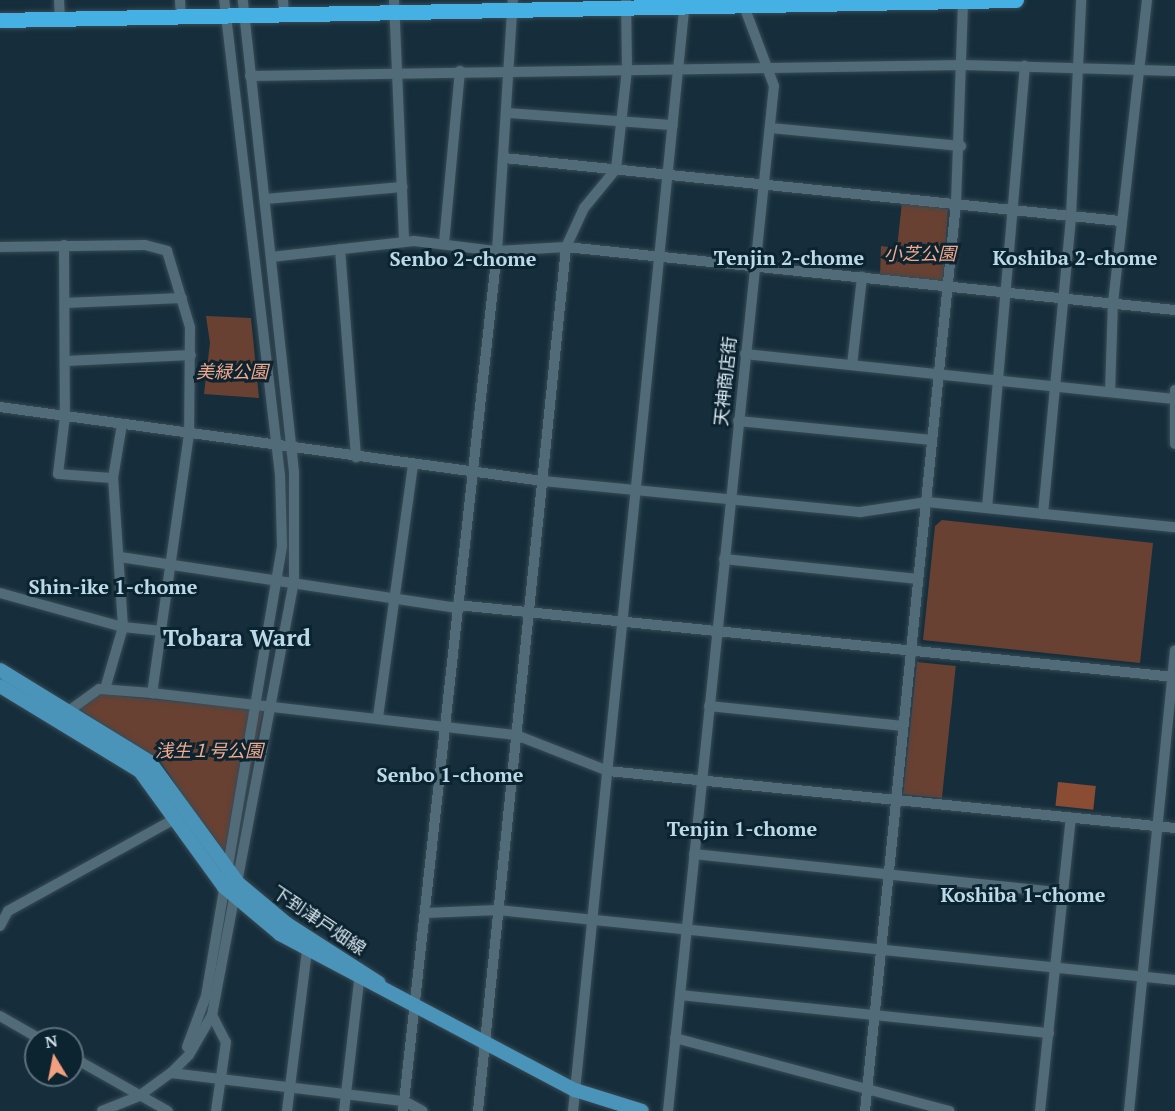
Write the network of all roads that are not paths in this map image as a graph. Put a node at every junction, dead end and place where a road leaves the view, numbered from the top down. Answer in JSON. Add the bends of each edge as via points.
{"nodes":[{"id":1,"x":59,"y":0,"type":"edge"},
{"id":2,"x":180,"y":0,"type":"edge"},
{"id":3,"x":224,"y":0,"type":"edge"},
{"id":4,"x":1016,"y":0,"type":"edge"},
{"id":5,"x":1081,"y":0,"type":"edge"},
{"id":6,"x":1147,"y":0,"type":"edge"},
{"id":7,"x":963,"y":1,"type":"edge"},
{"id":8,"x":853,"y":2,"type":"edge"},
{"id":9,"x":685,"y":3,"type":"edge"},
{"id":10,"x":742,"y":3,"type":"edge"},
{"id":11,"x":626,"y":4,"type":"edge"},
{"id":12,"x":513,"y":5,"type":"edge"},
{"id":13,"x":394,"y":6,"type":"edge"},
{"id":14,"x":284,"y":7,"type":"edge"},
{"id":15,"x":244,"y":8,"type":"edge"},
{"id":16,"x":181,"y":16,"type":"junction"},
{"id":17,"x":226,"y":16,"type":"junction"},
{"id":18,"x":60,"y":19,"type":"junction"},
{"id":19,"x":0,"y":20,"type":"edge"},
{"id":20,"x":964,"y":65,"type":"junction"},
{"id":21,"x":1025,"y":66,"type":"junction"},
{"id":22,"x":1080,"y":67,"type":"junction"},
{"id":23,"x":771,"y":68,"type":"junction"},
{"id":24,"x":1142,"y":68,"type":"junction"},
{"id":25,"x":627,"y":69,"type":"junction"},
{"id":26,"x":679,"y":69,"type":"junction"},
{"id":27,"x":511,"y":70,"type":"junction"},
{"id":28,"x":460,"y":71,"type":"junction"},
{"id":29,"x":1175,"y":71,"type":"edge"},
{"id":30,"x":396,"y":72,"type":"junction"},
{"id":31,"x":250,"y":76,"type":"junction"},
{"id":32,"x":507,"y":113,"type":"junction"},
{"id":33,"x":623,"y":123,"type":"junction"},
{"id":34,"x":673,"y":125,"type":"junction"},
{"id":35,"x":770,"y":128,"type":"junction"},
{"id":36,"x":960,"y":146,"type":"junction"},
{"id":37,"x":504,"y":158,"type":"junction"},
{"id":38,"x":616,"y":169,"type":"junction"},
{"id":39,"x":668,"y":176,"type":"junction"},
{"id":40,"x":763,"y":186,"type":"junction"},
{"id":41,"x":402,"y":187,"type":"junction"},
{"id":42,"x":266,"y":199,"type":"junction"},
{"id":43,"x":956,"y":203,"type":"junction"},
{"id":44,"x":1014,"y":210,"type":"junction"},
{"id":45,"x":1071,"y":216,"type":"junction"},
{"id":46,"x":1120,"y":221,"type":"junction"},
{"id":47,"x":404,"y":243,"type":"junction"},
{"id":48,"x":444,"y":243,"type":"junction"},
{"id":49,"x":64,"y":245,"type":"junction"},
{"id":50,"x":0,"y":247,"type":"edge"},
{"id":51,"x":566,"y":247,"type":"junction"},
{"id":52,"x":340,"y":249,"type":"junction"},
{"id":53,"x":497,"y":251,"type":"junction"},
{"id":54,"x":659,"y":256,"type":"junction"},
{"id":55,"x":271,"y":257,"type":"junction"},
{"id":56,"x":754,"y":266,"type":"junction"},
{"id":57,"x":862,"y":277,"type":"junction"},
{"id":58,"x":948,"y":286,"type":"junction"},
{"id":59,"x":1007,"y":292,"type":"junction"},
{"id":60,"x":182,"y":298,"type":"junction"},
{"id":61,"x":1063,"y":298,"type":"junction"},
{"id":62,"x":65,"y":303,"type":"junction"},
{"id":63,"x":1113,"y":303,"type":"junction"},
{"id":64,"x":1175,"y":310,"type":"edge"},
{"id":65,"x":745,"y":354,"type":"junction"},
{"id":66,"x":191,"y":355,"type":"junction"},
{"id":67,"x":66,"y":361,"type":"junction"},
{"id":68,"x":852,"y":365,"type":"junction"},
{"id":69,"x":939,"y":373,"type":"junction"},
{"id":70,"x":998,"y":380,"type":"junction"},
{"id":71,"x":1054,"y":386,"type":"junction"},
{"id":72,"x":1110,"y":392,"type":"junction"},
{"id":73,"x":1174,"y":395,"type":"edge"},
{"id":74,"x":0,"y":408,"type":"edge"},
{"id":75,"x":65,"y":416,"type":"junction"},
{"id":76,"x":738,"y":421,"type":"junction"},
{"id":77,"x":122,"y":424,"type":"junction"},
{"id":78,"x":189,"y":434,"type":"junction"},
{"id":79,"x":932,"y":440,"type":"junction"},
{"id":80,"x":1175,"y":444,"type":"edge"},
{"id":81,"x":276,"y":446,"type":"junction"},
{"id":82,"x":291,"y":448,"type":"junction"},
{"id":83,"x":356,"y":457,"type":"junction"},
{"id":84,"x":413,"y":466,"type":"junction"},
{"id":85,"x":472,"y":474,"type":"junction"},
{"id":86,"x":113,"y":478,"type":"junction"},
{"id":87,"x":543,"y":481,"type":"junction"},
{"id":88,"x":636,"y":490,"type":"junction"},
{"id":89,"x":730,"y":500,"type":"junction"},
{"id":90,"x":927,"y":502,"type":"junction"},
{"id":91,"x":987,"y":508,"type":"junction"},
{"id":92,"x":1042,"y":514,"type":"junction"},
{"id":93,"x":1175,"y":527,"type":"edge"},
{"id":94,"x":120,"y":557,"type":"junction"},
{"id":95,"x":724,"y":559,"type":"junction"},
{"id":96,"x":171,"y":567,"type":"junction"},
{"id":97,"x":918,"y":579,"type":"junction"},
{"id":98,"x":279,"y":580,"type":"junction"},
{"id":99,"x":294,"y":582,"type":"junction"},
{"id":100,"x":0,"y":593,"type":"edge"},
{"id":101,"x":394,"y":598,"type":"junction"},
{"id":102,"x":457,"y":606,"type":"junction"},
{"id":103,"x":530,"y":612,"type":"junction"},
{"id":104,"x":622,"y":621,"type":"junction"},
{"id":105,"x":123,"y":627,"type":"junction"},
{"id":106,"x":162,"y":631,"type":"junction"},
{"id":107,"x":717,"y":631,"type":"junction"},
{"id":108,"x":1175,"y":650,"type":"edge"},
{"id":109,"x":910,"y":651,"type":"junction"},
{"id":110,"x":0,"y":670,"type":"edge"},
{"id":111,"x":1174,"y":677,"type":"edge"},
{"id":112,"x":0,"y":686,"type":"edge"},
{"id":113,"x":105,"y":689,"type":"junction"},
{"id":114,"x":152,"y":693,"type":"junction"},
{"id":115,"x":257,"y":705,"type":"junction"},
{"id":116,"x":709,"y":706,"type":"junction"},
{"id":117,"x":273,"y":707,"type":"junction"},
{"id":118,"x":63,"y":715,"type":"junction"},
{"id":119,"x":378,"y":717,"type":"junction"},
{"id":120,"x":446,"y":724,"type":"junction"},
{"id":121,"x":903,"y":726,"type":"junction"},
{"id":122,"x":516,"y":735,"type":"junction"},
{"id":123,"x":608,"y":771,"type":"junction"},
{"id":124,"x":701,"y":781,"type":"junction"},
{"id":125,"x":896,"y":800,"type":"junction"},
{"id":126,"x":1071,"y":818,"type":"junction"},
{"id":127,"x":176,"y":819,"type":"junction"},
{"id":128,"x":1157,"y":826,"type":"junction"},
{"id":129,"x":1175,"y":828,"type":"edge"},
{"id":130,"x":694,"y":854,"type":"junction"},
{"id":131,"x":226,"y":870,"type":"junction"},
{"id":132,"x":888,"y":875,"type":"junction"},
{"id":133,"x":239,"y":884,"type":"junction"},
{"id":134,"x":224,"y":886,"type":"junction"},
{"id":135,"x":1063,"y":892,"type":"junction"},
{"id":136,"x":237,"y":899,"type":"junction"},
{"id":137,"x":498,"y":910,"type":"junction"},
{"id":138,"x":426,"y":913,"type":"junction"},
{"id":139,"x":592,"y":920,"type":"junction"},
{"id":140,"x":0,"y":926,"type":"edge"},
{"id":141,"x":686,"y":929,"type":"junction"},
{"id":142,"x":881,"y":949,"type":"junction"},
{"id":143,"x":307,"y":951,"type":"junction"},
{"id":144,"x":1055,"y":968,"type":"junction"},
{"id":145,"x":1143,"y":977,"type":"junction"},
{"id":146,"x":1175,"y":980,"type":"edge"},
{"id":147,"x":359,"y":981,"type":"junction"},
{"id":148,"x":680,"y":995,"type":"junction"},
{"id":149,"x":413,"y":1006,"type":"junction"},
{"id":150,"x":212,"y":1015,"type":"junction"},
{"id":151,"x":0,"y":1016,"type":"edge"},
{"id":152,"x":875,"y":1016,"type":"junction"},
{"id":153,"x":24,"y":1030,"type":"edge"},
{"id":154,"x":1049,"y":1033,"type":"junction"},
{"id":155,"x":675,"y":1038,"type":"junction"},
{"id":156,"x":485,"y":1044,"type":"junction"},
{"id":157,"x":84,"y":1064,"type":"edge"},
{"id":158,"x":171,"y":1073,"type":"junction"},
{"id":159,"x":220,"y":1080,"type":"junction"},
{"id":160,"x":289,"y":1088,"type":"junction"},
{"id":161,"x":575,"y":1090,"type":"junction"},
{"id":162,"x":867,"y":1090,"type":"junction"},
{"id":163,"x":345,"y":1094,"type":"junction"},
{"id":164,"x":139,"y":1096,"type":"junction"},
{"id":165,"x":404,"y":1106,"type":"edge"},
{"id":166,"x":102,"y":1111,"type":"edge"},
{"id":167,"x":168,"y":1111,"type":"edge"},
{"id":168,"x":216,"y":1111,"type":"edge"},
{"id":169,"x":287,"y":1111,"type":"edge"},
{"id":170,"x":344,"y":1111,"type":"edge"},
{"id":171,"x":423,"y":1111,"type":"edge"},
{"id":172,"x":478,"y":1111,"type":"edge"},
{"id":173,"x":573,"y":1111,"type":"edge"},
{"id":174,"x":642,"y":1111,"type":"edge"},
{"id":175,"x":668,"y":1111,"type":"edge"},
{"id":176,"x":865,"y":1111,"type":"edge"},
{"id":177,"x":949,"y":1111,"type":"edge"},
{"id":178,"x":1040,"y":1111,"type":"edge"},
{"id":179,"x":1129,"y":1111,"type":"edge"}],
"edges":[{"from":1,"to":18,"type":"street"},
{"from":2,"to":16,"type":"street"},
{"from":3,"to":17,"type":"street"},
{"from":4,"to":7,"type":"highway"},
{"from":5,"to":22,"type":"street"},
{"from":6,"to":24,"type":"street"},
{"from":7,"to":8,"type":"highway"},
{"from":7,"to":20,"type":"street"},
{"from":8,"to":10,"type":"highway"},
{"from":9,"to":10,"type":"highway"},
{"from":9,"to":11,"type":"highway"},
{"from":9,"to":26,"type":"street"},
{"from":10,"to":23,"type":"street"},
{"from":11,"to":12,"type":"highway"},
{"from":11,"to":25,"type":"street"},
{"from":12,"to":13,"type":"highway"},
{"from":12,"to":27,"type":"street"},
{"from":13,"to":14,"type":"highway"},
{"from":13,"to":30,"type":"street"},
{"from":14,"to":15,"type":"highway"},
{"from":15,"to":17,"type":"highway"},
{"from":15,"to":31,"type":"street"},
{"from":16,"to":17,"type":"highway"},
{"from":16,"to":18,"type":"highway"},
{"from":17,"to":81,"type":"street"},
{"from":18,"to":19,"type":"highway"},
{"from":20,"to":21,"type":"street"},
{"from":20,"to":23,"type":"street"},
{"from":20,"to":36,"type":"street"},
{"from":21,"to":22,"type":"street"},
{"from":21,"to":44,"type":"street"},
{"from":22,"to":24,"type":"street"},
{"from":22,"to":45,"type":"street"},
{"from":23,"to":26,"type":"street"},
{"from":23,"to":35,"type":"street","name":"天神商店街"},
{"from":24,"to":29,"type":"street"},
{"from":24,"to":46,"type":"street"},
{"from":25,"to":26,"type":"street"},
{"from":25,"to":27,"type":"street"},
{"from":25,"to":33,"type":"street"},
{"from":26,"to":34,"type":"street"},
{"from":27,"to":28,"type":"street"},
{"from":27,"to":32,"type":"street"},
{"from":28,"to":30,"type":"street"},
{"from":28,"to":48,"type":"street"},
{"from":30,"to":31,"type":"street"},
{"from":30,"to":41,"type":"street"},
{"from":31,"to":42,"type":"street"},
{"from":32,"to":33,"type":"street"},
{"from":32,"to":37,"type":"street"},
{"from":33,"to":34,"type":"street"},
{"from":33,"to":38,"type":"street"},
{"from":34,"to":39,"type":"street"},
{"from":35,"to":36,"type":"street"},
{"from":35,"to":40,"type":"street","name":"天神商店街"},
{"from":36,"to":43,"type":"street"},
{"from":37,"to":38,"type":"street"},
{"from":37,"to":53,"type":"street"},
{"from":38,"to":39,"type":"street"},
{"from":38,"to":51,"type":"street","via":[[584,208]]},
{"from":39,"to":40,"type":"street"},
{"from":39,"to":54,"type":"street"},
{"from":40,"to":43,"type":"street"},
{"from":40,"to":56,"type":"street","name":"天神商店街"},
{"from":41,"to":42,"type":"street"},
{"from":41,"to":47,"type":"street"},
{"from":42,"to":55,"type":"street"},
{"from":43,"to":44,"type":"street"},
{"from":43,"to":58,"type":"street"},
{"from":44,"to":45,"type":"street"},
{"from":44,"to":59,"type":"street"},
{"from":45,"to":46,"type":"street"},
{"from":45,"to":61,"type":"street"},
{"from":46,"to":63,"type":"street"},
{"from":47,"to":48,"type":"street"},
{"from":47,"to":52,"type":"street"},
{"from":48,"to":53,"type":"street"},
{"from":49,"to":50,"type":"street"},
{"from":49,"to":60,"type":"street","via":[[159,247],[167,251]]},
{"from":49,"to":62,"type":"street"},
{"from":51,"to":53,"type":"street"},
{"from":51,"to":54,"type":"street"},
{"from":51,"to":87,"type":"street"},
{"from":52,"to":55,"type":"street"},
{"from":52,"to":83,"type":"street"},
{"from":53,"to":85,"type":"street"},
{"from":54,"to":56,"type":"street"},
{"from":54,"to":88,"type":"street"},
{"from":55,"to":82,"type":"street"},
{"from":56,"to":57,"type":"street"},
{"from":56,"to":65,"type":"street","name":"天神商店街"},
{"from":57,"to":58,"type":"street"},
{"from":57,"to":68,"type":"street"},
{"from":58,"to":59,"type":"street"},
{"from":58,"to":69,"type":"street"},
{"from":59,"to":61,"type":"street"},
{"from":59,"to":70,"type":"street"},
{"from":60,"to":62,"type":"street"},
{"from":60,"to":66,"type":"street"},
{"from":61,"to":63,"type":"street"},
{"from":61,"to":71,"type":"street"},
{"from":62,"to":67,"type":"street"},
{"from":63,"to":64,"type":"street"},
{"from":63,"to":72,"type":"street"},
{"from":65,"to":68,"type":"street"},
{"from":65,"to":76,"type":"street","name":"天神商店街"},
{"from":66,"to":67,"type":"street"},
{"from":66,"to":78,"type":"street"},
{"from":67,"to":75,"type":"street"},
{"from":68,"to":69,"type":"street"},
{"from":69,"to":70,"type":"street"},
{"from":69,"to":79,"type":"street"},
{"from":70,"to":71,"type":"street"},
{"from":70,"to":91,"type":"street"},
{"from":71,"to":72,"type":"street"},
{"from":71,"to":92,"type":"street"},
{"from":72,"to":73,"type":"street"},
{"from":73,"to":80,"type":"street"},
{"from":74,"to":75,"type":"street"},
{"from":75,"to":77,"type":"street"},
{"from":75,"to":86,"type":"street","via":[[58,474]]},
{"from":76,"to":79,"type":"street"},
{"from":76,"to":89,"type":"street","name":"天神商店街"},
{"from":77,"to":78,"type":"street"},
{"from":77,"to":86,"type":"street"},
{"from":78,"to":81,"type":"street"},
{"from":78,"to":96,"type":"street"},
{"from":79,"to":90,"type":"street"},
{"from":81,"to":82,"type":"street"},
{"from":81,"to":98,"type":"street"},
{"from":82,"to":83,"type":"street"},
{"from":82,"to":99,"type":"street"},
{"from":83,"to":84,"type":"street"},
{"from":84,"to":85,"type":"street"},
{"from":84,"to":101,"type":"street"},
{"from":85,"to":87,"type":"street"},
{"from":85,"to":102,"type":"street"},
{"from":86,"to":94,"type":"street"},
{"from":87,"to":88,"type":"street"},
{"from":87,"to":103,"type":"street"},
{"from":88,"to":89,"type":"street"},
{"from":88,"to":104,"type":"street"},
{"from":89,"to":90,"type":"street","via":[[876,513]]},
{"from":89,"to":95,"type":"street","name":"天神商店街"},
{"from":90,"to":91,"type":"street"},
{"from":90,"to":97,"type":"street"},
{"from":91,"to":92,"type":"street"},
{"from":92,"to":93,"type":"street"},
{"from":94,"to":96,"type":"street"},
{"from":94,"to":105,"type":"street"},
{"from":95,"to":97,"type":"street"},
{"from":95,"to":107,"type":"street","name":"天神商店街"},
{"from":96,"to":98,"type":"street"},
{"from":96,"to":106,"type":"street"},
{"from":97,"to":109,"type":"street"},
{"from":98,"to":99,"type":"street"},
{"from":98,"to":115,"type":"street"},
{"from":99,"to":101,"type":"street"},
{"from":99,"to":117,"type":"street"},
{"from":100,"to":105,"type":"street"},
{"from":101,"to":102,"type":"street"},
{"from":101,"to":119,"type":"street"},
{"from":102,"to":103,"type":"street"},
{"from":102,"to":120,"type":"street"},
{"from":103,"to":104,"type":"street"},
{"from":103,"to":122,"type":"street"},
{"from":104,"to":107,"type":"street"},
{"from":104,"to":123,"type":"street"},
{"from":105,"to":106,"type":"street"},
{"from":105,"to":113,"type":"street"},
{"from":106,"to":114,"type":"street"},
{"from":107,"to":109,"type":"street"},
{"from":107,"to":116,"type":"street","name":"天神商店街"},
{"from":108,"to":111,"type":"street"},
{"from":109,"to":111,"type":"street"},
{"from":109,"to":121,"type":"street"},
{"from":110,"to":118,"type":"main road","name":"下到津戸畑線"},
{"from":111,"to":128,"type":"street"},
{"from":112,"to":118,"type":"main road","name":"下到津戸畑線"},
{"from":113,"to":114,"type":"street"},
{"from":113,"to":118,"type":"street","via":[[79,698]]},
{"from":114,"to":115,"type":"street"},
{"from":115,"to":117,"type":"street"},
{"from":115,"to":131,"type":"street"},
{"from":116,"to":121,"type":"street"},
{"from":116,"to":124,"type":"street","name":"天神商店街"},
{"from":117,"to":119,"type":"street"},
{"from":117,"to":133,"type":"street"},
{"from":118,"to":127,"type":"main road","name":"下到津戸畑線","via":[[140,771]]},
{"from":118,"to":131,"type":"main road","name":"下到津戸畑線","via":[[150,762]]},
{"from":119,"to":120,"type":"street"},
{"from":120,"to":122,"type":"street"},
{"from":120,"to":138,"type":"street"},
{"from":121,"to":125,"type":"street"},
{"from":122,"to":123,"type":"street"},
{"from":122,"to":137,"type":"street"},
{"from":123,"to":124,"type":"street"},
{"from":123,"to":139,"type":"street"},
{"from":124,"to":125,"type":"street"},
{"from":124,"to":130,"type":"street","name":"天神商店街"},
{"from":125,"to":126,"type":"street"},
{"from":125,"to":132,"type":"street"},
{"from":126,"to":128,"type":"street"},
{"from":126,"to":135,"type":"street"},
{"from":127,"to":134,"type":"main road","name":"下到津戸畑線"},
{"from":127,"to":140,"type":"street","via":[[8,911]]},
{"from":128,"to":129,"type":"street"},
{"from":128,"to":145,"type":"street"},
{"from":130,"to":132,"type":"street"},
{"from":130,"to":141,"type":"street","name":"天神商店街"},
{"from":131,"to":133,"type":"main road","name":"下到津戸畑線"},
{"from":131,"to":134,"type":"street"},
{"from":132,"to":135,"type":"street"},
{"from":132,"to":142,"type":"street"},
{"from":133,"to":136,"type":"street"},
{"from":133,"to":149,"type":"main road","name":"下到津戸畑線","via":[[287,924]]},
{"from":134,"to":136,"type":"main road","name":"下到津戸畑線"},
{"from":134,"to":158,"type":"street","via":[[206,996],[192,1038]]},
{"from":135,"to":144,"type":"street"},
{"from":136,"to":143,"type":"main road","name":"下到津戸畑線"},
{"from":136,"to":150,"type":"street"},
{"from":137,"to":138,"type":"street"},
{"from":137,"to":139,"type":"street"},
{"from":137,"to":156,"type":"street"},
{"from":138,"to":149,"type":"street"},
{"from":139,"to":141,"type":"street"},
{"from":139,"to":161,"type":"street"},
{"from":141,"to":142,"type":"street"},
{"from":141,"to":148,"type":"street","name":"天神商店街"},
{"from":142,"to":144,"type":"street"},
{"from":142,"to":152,"type":"street"},
{"from":143,"to":147,"type":"main road","name":"下到津戸畑線"},
{"from":143,"to":160,"type":"street"},
{"from":144,"to":145,"type":"street"},
{"from":144,"to":154,"type":"street"},
{"from":145,"to":146,"type":"street"},
{"from":145,"to":179,"type":"street"},
{"from":147,"to":149,"type":"main road","name":"下到津戸畑線"},
{"from":147,"to":163,"type":"street"},
{"from":148,"to":152,"type":"street"},
{"from":148,"to":155,"type":"street","name":"天神商店街"},
{"from":149,"to":156,"type":"main road","name":"下到津戸畑線"},
{"from":149,"to":165,"type":"street"},
{"from":150,"to":158,"type":"street","via":[[189,1055]]},
{"from":150,"to":159,"type":"street","via":[[226,1042]]},
{"from":151,"to":153,"type":"street"},
{"from":152,"to":154,"type":"street"},
{"from":152,"to":162,"type":"street"},
{"from":154,"to":178,"type":"street"},
{"from":155,"to":162,"type":"street"},
{"from":155,"to":175,"type":"street","name":"天神商店街"},
{"from":156,"to":161,"type":"main road","name":"下到津戸畑線"},
{"from":156,"to":172,"type":"street"},
{"from":157,"to":164,"type":"street"},
{"from":158,"to":159,"type":"street"},
{"from":158,"to":164,"type":"street"},
{"from":159,"to":160,"type":"street"},
{"from":159,"to":168,"type":"street"},
{"from":160,"to":163,"type":"street"},
{"from":160,"to":169,"type":"street"},
{"from":161,"to":173,"type":"street"},
{"from":161,"to":174,"type":"main road","name":"下到津戸畑線"},
{"from":162,"to":176,"type":"street"},
{"from":162,"to":177,"type":"street"},
{"from":163,"to":165,"type":"street"},
{"from":163,"to":170,"type":"street"},
{"from":164,"to":166,"type":"street"},
{"from":164,"to":167,"type":"street"},
{"from":165,"to":171,"type":"street"}]}
